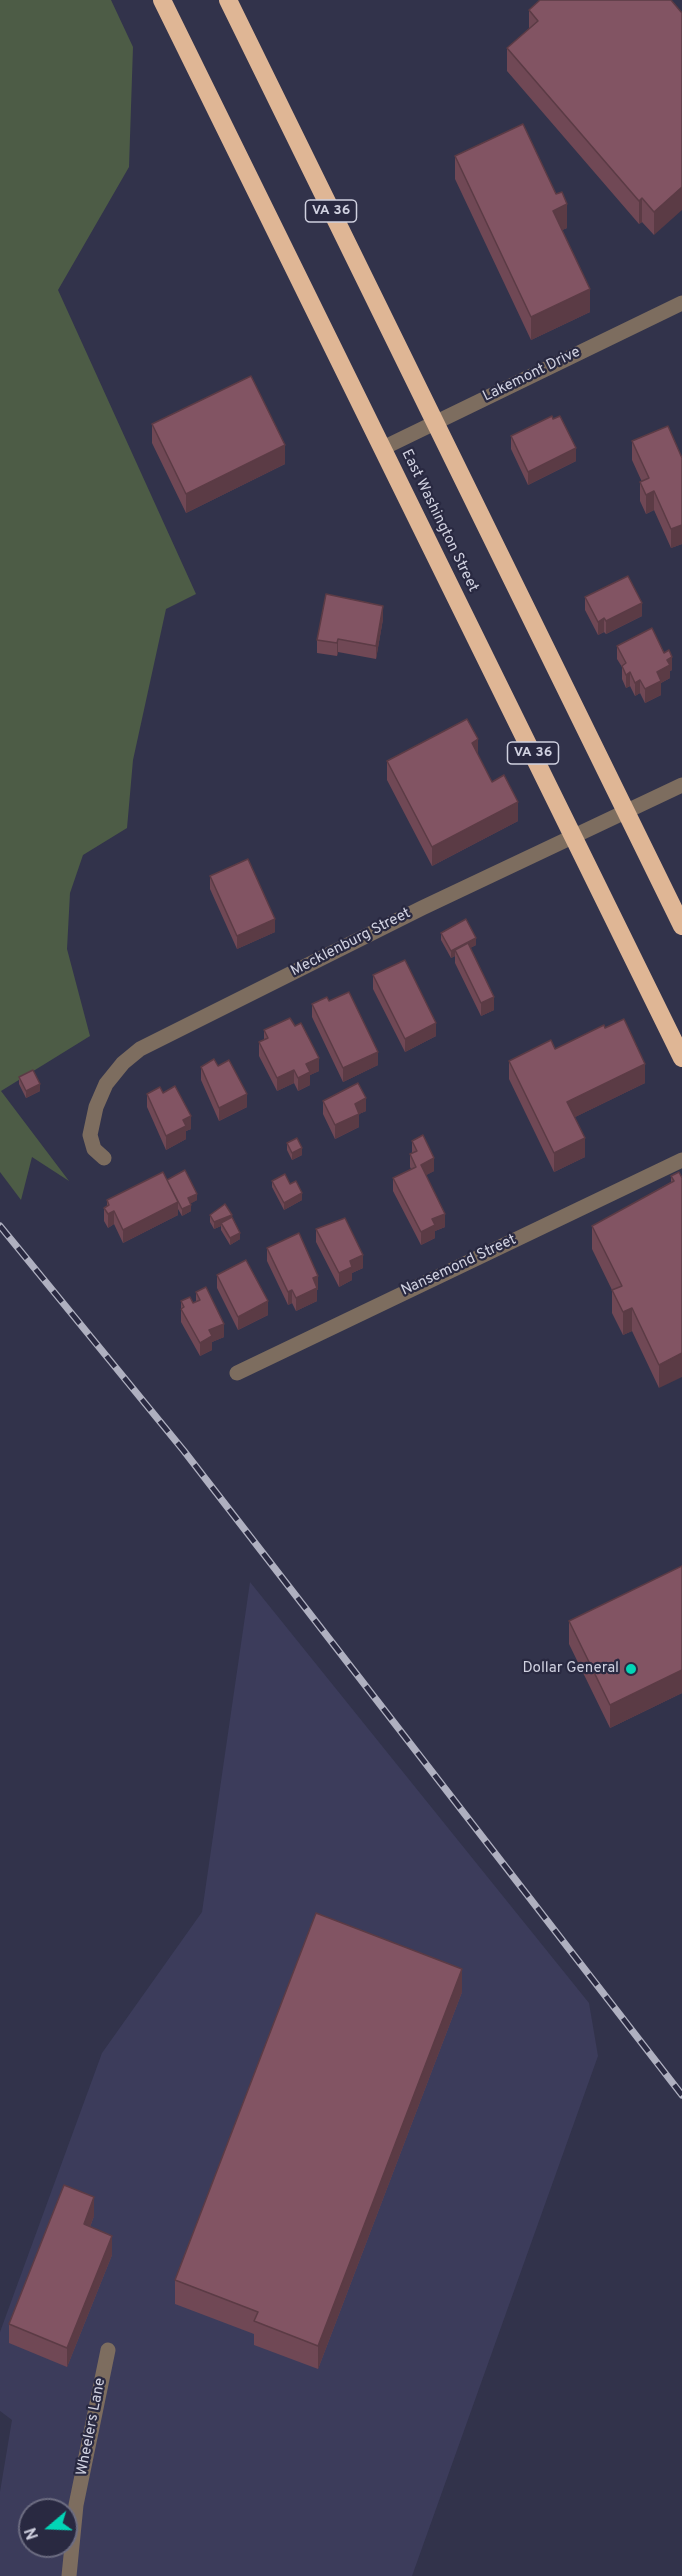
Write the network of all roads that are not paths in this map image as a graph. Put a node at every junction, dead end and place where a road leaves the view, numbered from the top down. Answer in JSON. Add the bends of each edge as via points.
{"nodes":[{"id":1,"x":162,"y":0,"type":"edge"},
{"id":2,"x":228,"y":0,"type":"edge"},
{"id":3,"x":682,"y":303,"type":"edge"},
{"id":4,"x":434,"y":423,"type":"junction"},
{"id":5,"x":383,"y":448,"type":"junction"},
{"id":6,"x":682,"y":785,"type":"edge"},
{"id":7,"x":626,"y":812,"type":"junction"},
{"id":8,"x":573,"y":836,"type":"junction"},
{"id":9,"x":682,"y":926,"type":"edge"},
{"id":10,"x":682,"y":1058,"type":"edge"},
{"id":11,"x":104,"y":1158,"type":"dead end"},
{"id":12,"x":682,"y":1160,"type":"edge"},
{"id":13,"x":237,"y":1373,"type":"dead end"},
{"id":14,"x":108,"y":2350,"type":"dead end"},
{"id":15,"x":69,"y":2576,"type":"edge"}],
"edges":[{"from":1,"to":5,"type":"highway","name":"East Washington Street","number":"VA 36"},
{"from":2,"to":4,"type":"highway","number":"VA 36"},
{"from":3,"to":4,"type":"street","name":"Lakemont Drive"},
{"from":4,"to":5,"type":"street","name":"Lakemont Drive"},
{"from":4,"to":7,"type":"highway","number":"VA 36"},
{"from":5,"to":8,"type":"highway","name":"East Washington Street","number":"VA 36"},
{"from":6,"to":7,"type":"street","name":"Mecklenburg Street"},
{"from":7,"to":8,"type":"street","name":"Mecklenburg Street"},
{"from":7,"to":9,"type":"highway","number":"VA 36"},
{"from":8,"to":10,"type":"highway","name":"East Washington Street","number":"VA 36"},
{"from":8,"to":11,"type":"street","name":"Mecklenburg Street","via":[[140,1049],[106,1084],[96,1107],[90,1136],[94,1149]]},
{"from":12,"to":13,"type":"street","name":"Nansemond Street"},
{"from":14,"to":15,"type":"street","name":"Wheelers Lane","via":[[76,2505]]}]}
